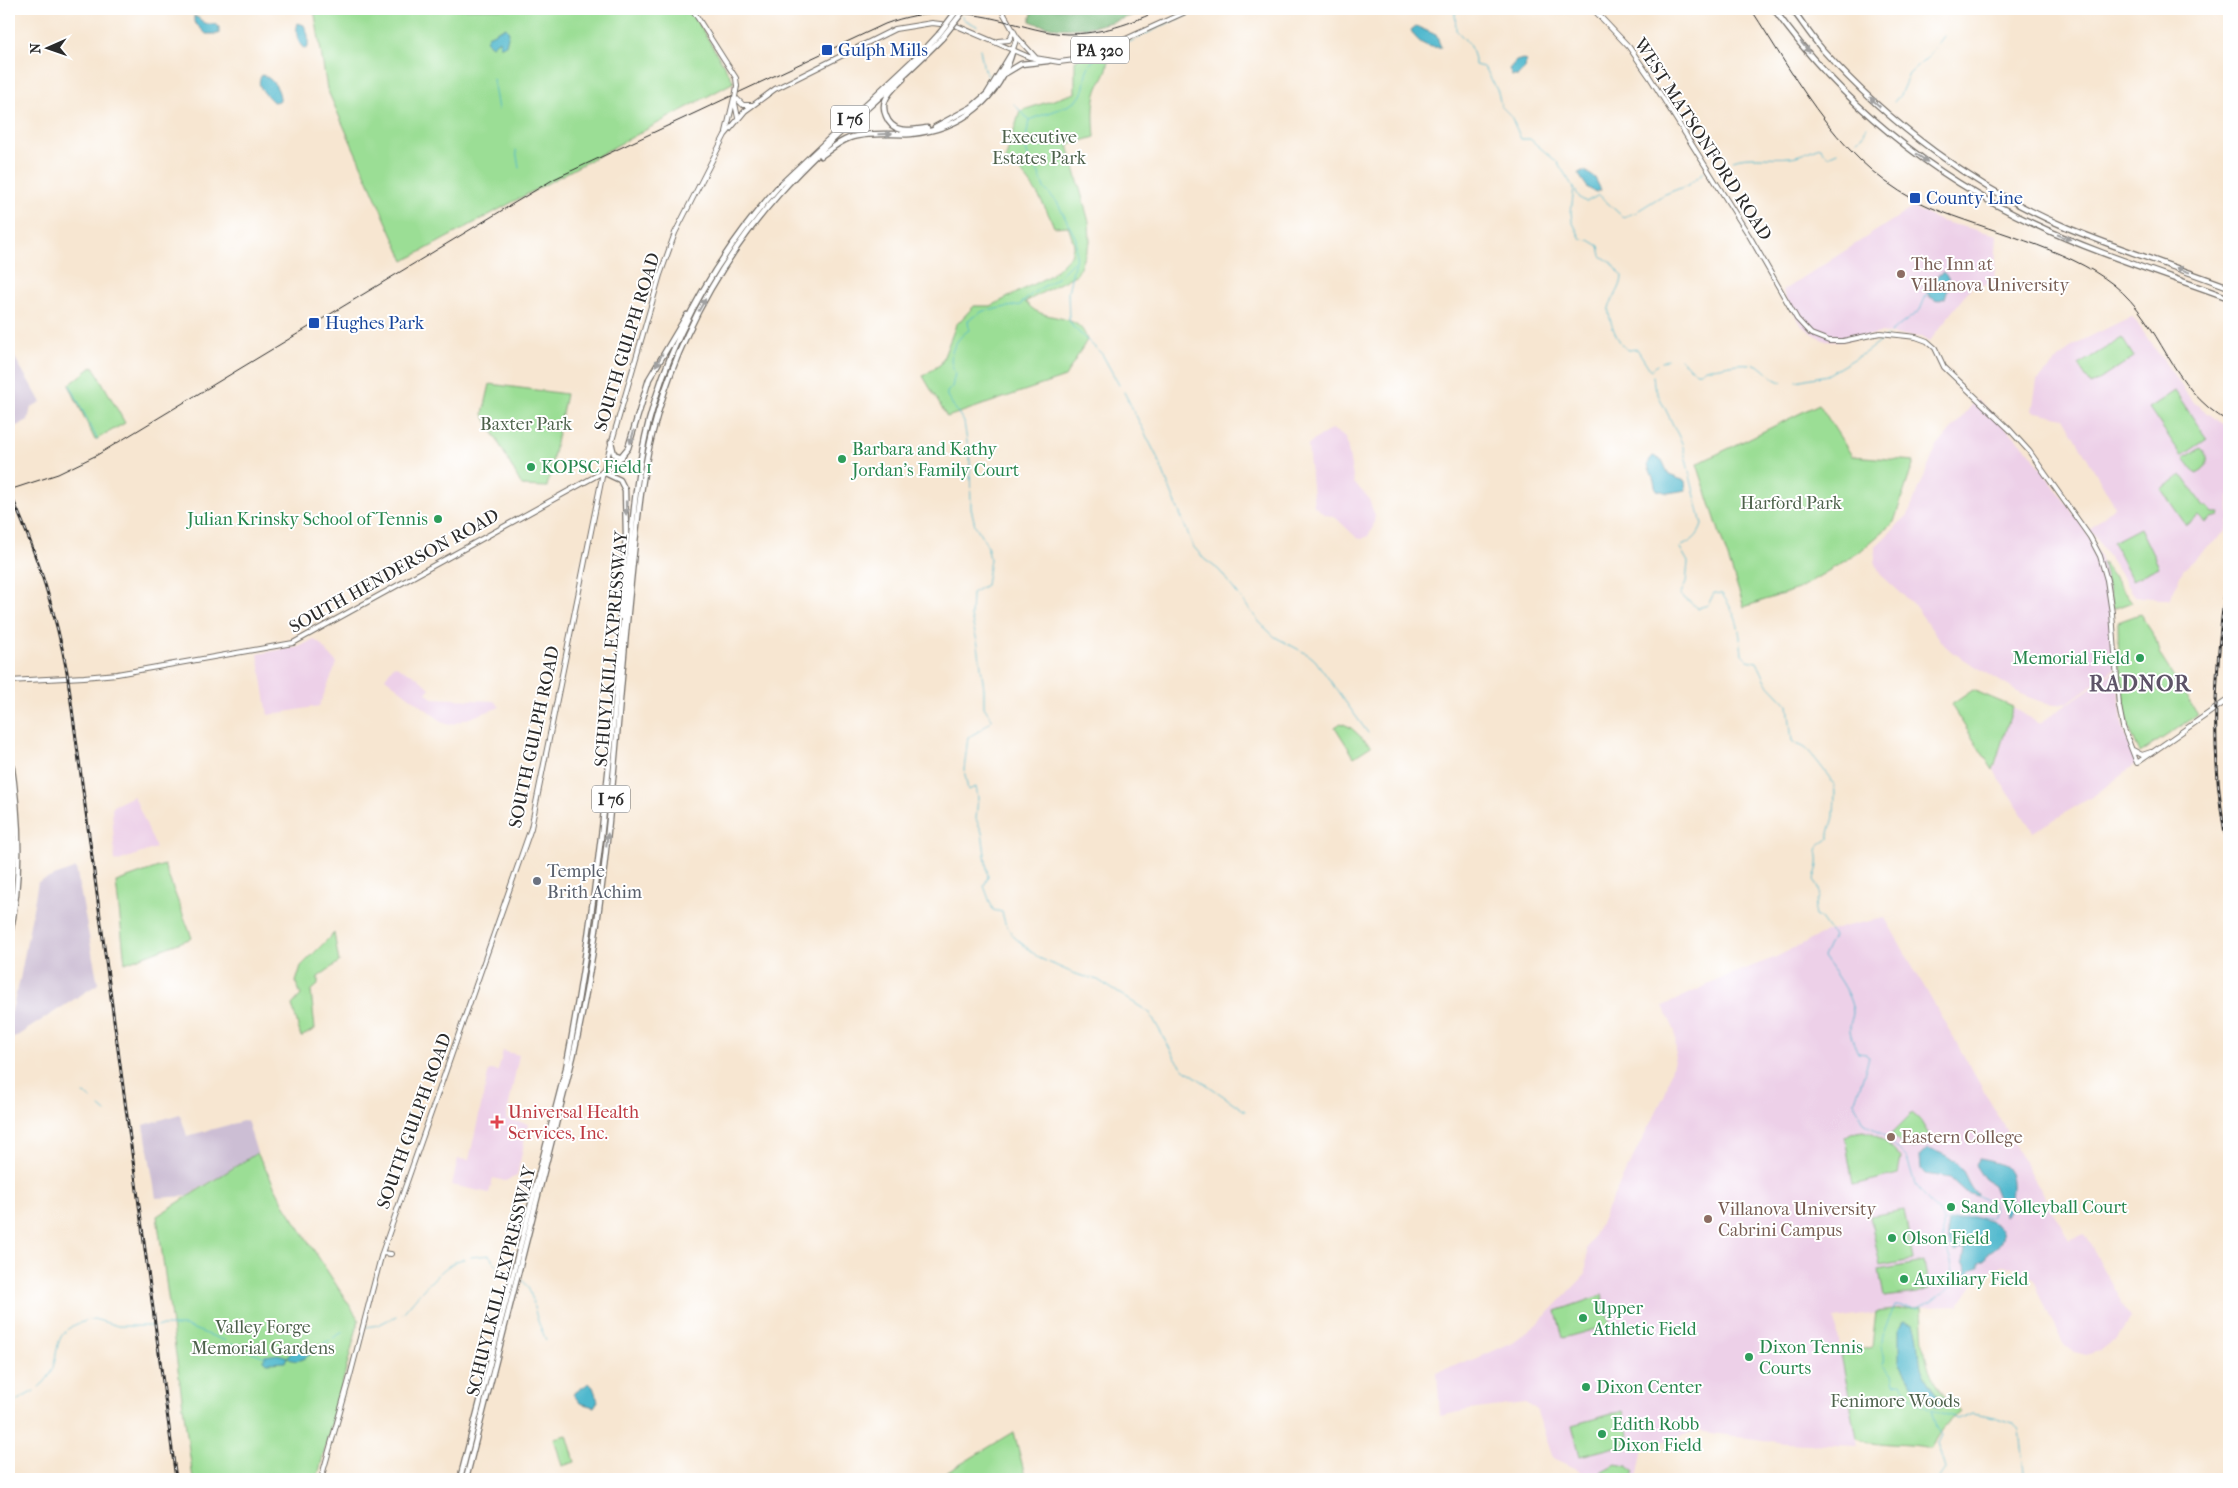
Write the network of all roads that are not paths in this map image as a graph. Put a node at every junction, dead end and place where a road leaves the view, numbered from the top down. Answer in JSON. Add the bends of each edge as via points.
{"nodes":[{"id":1,"x":692,"y":9,"type":"edge"},
{"id":2,"x":958,"y":9,"type":"edge"},
{"id":3,"x":965,"y":9,"type":"edge"},
{"id":4,"x":1001,"y":9,"type":"edge"},
{"id":5,"x":1192,"y":9,"type":"edge"},
{"id":6,"x":1593,"y":9,"type":"edge"},
{"id":7,"x":1774,"y":9,"type":"edge"},
{"id":8,"x":1792,"y":9,"type":"edge"},
{"id":9,"x":1013,"y":30,"type":"junction"},
{"id":10,"x":940,"y":36,"type":"junction"},
{"id":11,"x":1017,"y":37,"type":"junction"},
{"id":12,"x":994,"y":41,"type":"junction"},
{"id":13,"x":1014,"y":50,"type":"junction"},
{"id":14,"x":920,"y":60,"type":"junction"},
{"id":15,"x":1038,"y":60,"type":"junction"},
{"id":16,"x":1048,"y":61,"type":"junction"},
{"id":17,"x":1003,"y":76,"type":"junction"},
{"id":18,"x":734,"y":97,"type":"junction"},
{"id":19,"x":752,"y":105,"type":"junction"},
{"id":20,"x":732,"y":108,"type":"junction"},
{"id":21,"x":738,"y":118,"type":"junction"},
{"id":22,"x":725,"y":135,"type":"junction"},
{"id":23,"x":797,"y":176,"type":"junction"},
{"id":24,"x":2229,"y":287,"type":"edge"},
{"id":25,"x":2229,"y":298,"type":"edge"},
{"id":26,"x":695,"y":304,"type":"junction"},
{"id":27,"x":611,"y":442,"type":"junction"},
{"id":28,"x":622,"y":457,"type":"junction"},
{"id":29,"x":603,"y":472,"type":"junction"},
{"id":30,"x":621,"y":633,"type":"junction"},
{"id":31,"x":9,"y":681,"type":"edge"},
{"id":32,"x":2229,"y":699,"type":"edge"},
{"id":33,"x":9,"y":749,"type":"edge"},
{"id":34,"x":2131,"y":749,"type":"junction"},
{"id":35,"x":2156,"y":750,"type":"junction"},
{"id":36,"x":9,"y":780,"type":"edge"},
{"id":37,"x":9,"y":916,"type":"edge"},
{"id":38,"x":9,"y":939,"type":"edge"},
{"id":39,"x":382,"y":1253,"type":"junction"},
{"id":40,"x":391,"y":1254,"type":"dead end"},
{"id":41,"x":321,"y":1479,"type":"edge"},
{"id":42,"x":460,"y":1479,"type":"edge"},
{"id":43,"x":466,"y":1479,"type":"edge"}],
"edges":[{"from":1,"to":18,"type":"main road","bridge":true,"via":[[736,78]]},
{"from":2,"to":10,"type":"highway","name":"SCHUYLKILL EXPRESSWAY","number":"I 76","bridge":true},
{"from":3,"to":10,"type":"highway","name":"SCHUYLKILL EXPRESSWAY","number":"I 76","bridge":true},
{"from":4,"to":9,"type":"main road"},
{"from":5,"to":16,"type":"main road","number":"PA 320","via":[[1075,60]]},
{"from":6,"to":34,"type":"main road","name":"WEST MATSONFORD ROAD","via":[[1629,47],[1641,65],[1718,184],[1802,326],[1823,340],[1836,342],[1870,334],[1921,337],[1935,348],[1944,368],[2029,450],[2100,556],[2107,580],[2119,706]]},
{"from":7,"to":25,"type":"highway","one_way":true,"via":[[1847,94],[1905,146],[1950,178],[2002,209],[2050,232]]},
{"from":24,"to":8,"type":"highway","one_way":true,"via":[[2067,228],[1961,171],[1902,127],[1857,85],[1821,48]]},
{"from":9,"to":11,"type":"main road"},
{"from":9,"to":12,"type":"main road","via":[[1009,40]]},
{"from":10,"to":14,"type":"highway","name":"SCHUYLKILL EXPRESSWAY","number":"I 76"},
{"from":10,"to":26,"type":"highway","name":"SCHUYLKILL EXPRESSWAY","number":"I 76","via":[[778,188],[730,248]]},
{"from":11,"to":13,"type":"main road"},
{"from":11,"to":15,"type":"main road"},
{"from":12,"to":13,"type":"main road"},
{"from":12,"to":19,"type":"main road","name":"SOUTH GULPH ROAD","via":[[943,24],[896,29],[775,89]]},
{"from":13,"to":14,"type":"highway","via":[[987,94],[972,107],[935,126],[899,130],[887,119],[884,104]]},
{"from":13,"to":15,"type":"main road","number":"PA 320"},
{"from":13,"to":17,"type":"highway"},
{"from":14,"to":23,"type":"highway","name":"SCHUYLKILL EXPRESSWAY","number":"I 76"},
{"from":15,"to":16,"type":"main road","number":"PA 320"},
{"from":16,"to":17,"type":"highway","via":[[1017,66]]},
{"from":23,"to":17,"type":"highway","one_way":true,"via":[[848,138],[912,134],[935,129],[973,112],[991,96]]},
{"from":18,"to":19,"type":"main road","via":[[743,105]]},
{"from":18,"to":20,"type":"main road"},
{"from":18,"to":21,"type":"main road"},
{"from":19,"to":21,"type":"main road","name":"SOUTH GULPH ROAD"},
{"from":20,"to":21,"type":"main road"},
{"from":20,"to":22,"type":"main road"},
{"from":21,"to":22,"type":"main road","name":"SOUTH GULPH ROAD"},
{"from":22,"to":27,"type":"main road","name":"SOUTH GULPH ROAD","via":[[675,232]]},
{"from":43,"to":23,"type":"highway","name":"SCHUYLKILL EXPRESSWAY","number":"I 76","one_way":true,"via":[[583,1009],[608,833],[636,526],[650,439],[679,351],[700,308],[738,246]]},
{"from":26,"to":28,"type":"highway","one_way":true,"via":[[652,372],[631,442]]},
{"from":26,"to":30,"type":"highway","name":"SCHUYLKILL EXPRESSWAY","number":"I 76","via":[[666,368],[647,430],[636,489]]},
{"from":27,"to":28,"type":"highway","via":[[614,454]]},
{"from":27,"to":29,"type":"main road","name":"SOUTH GULPH ROAD"},
{"from":28,"to":29,"type":"highway"},
{"from":29,"to":30,"type":"highway","one_way":true,"via":[[620,480],[626,490]]},
{"from":29,"to":31,"type":"main road","name":"SOUTH HENDERSON ROAD","via":[[293,643],[117,674]]},
{"from":29,"to":39,"type":"main road","name":"SOUTH GULPH ROAD","via":[[531,828]]},
{"from":30,"to":42,"type":"highway","name":"SCHUYLKILL EXPRESSWAY","number":"I 76","via":[[589,943],[579,1003],[566,1068]]},
{"from":32,"to":35,"type":"main road"},
{"from":33,"to":38,"type":"highway","via":[[17,807],[19,864]]},
{"from":34,"to":35,"type":"main road","via":[[2142,755]]},
{"from":34,"to":35,"type":"main road","name":"WEST MATSONFORD ROAD","via":[[2137,763]]},
{"from":36,"to":37,"type":"highway","via":[[14,849]]},
{"from":39,"to":40,"type":"main road"},
{"from":39,"to":41,"type":"main road","name":"SOUTH GULPH ROAD"}]}
